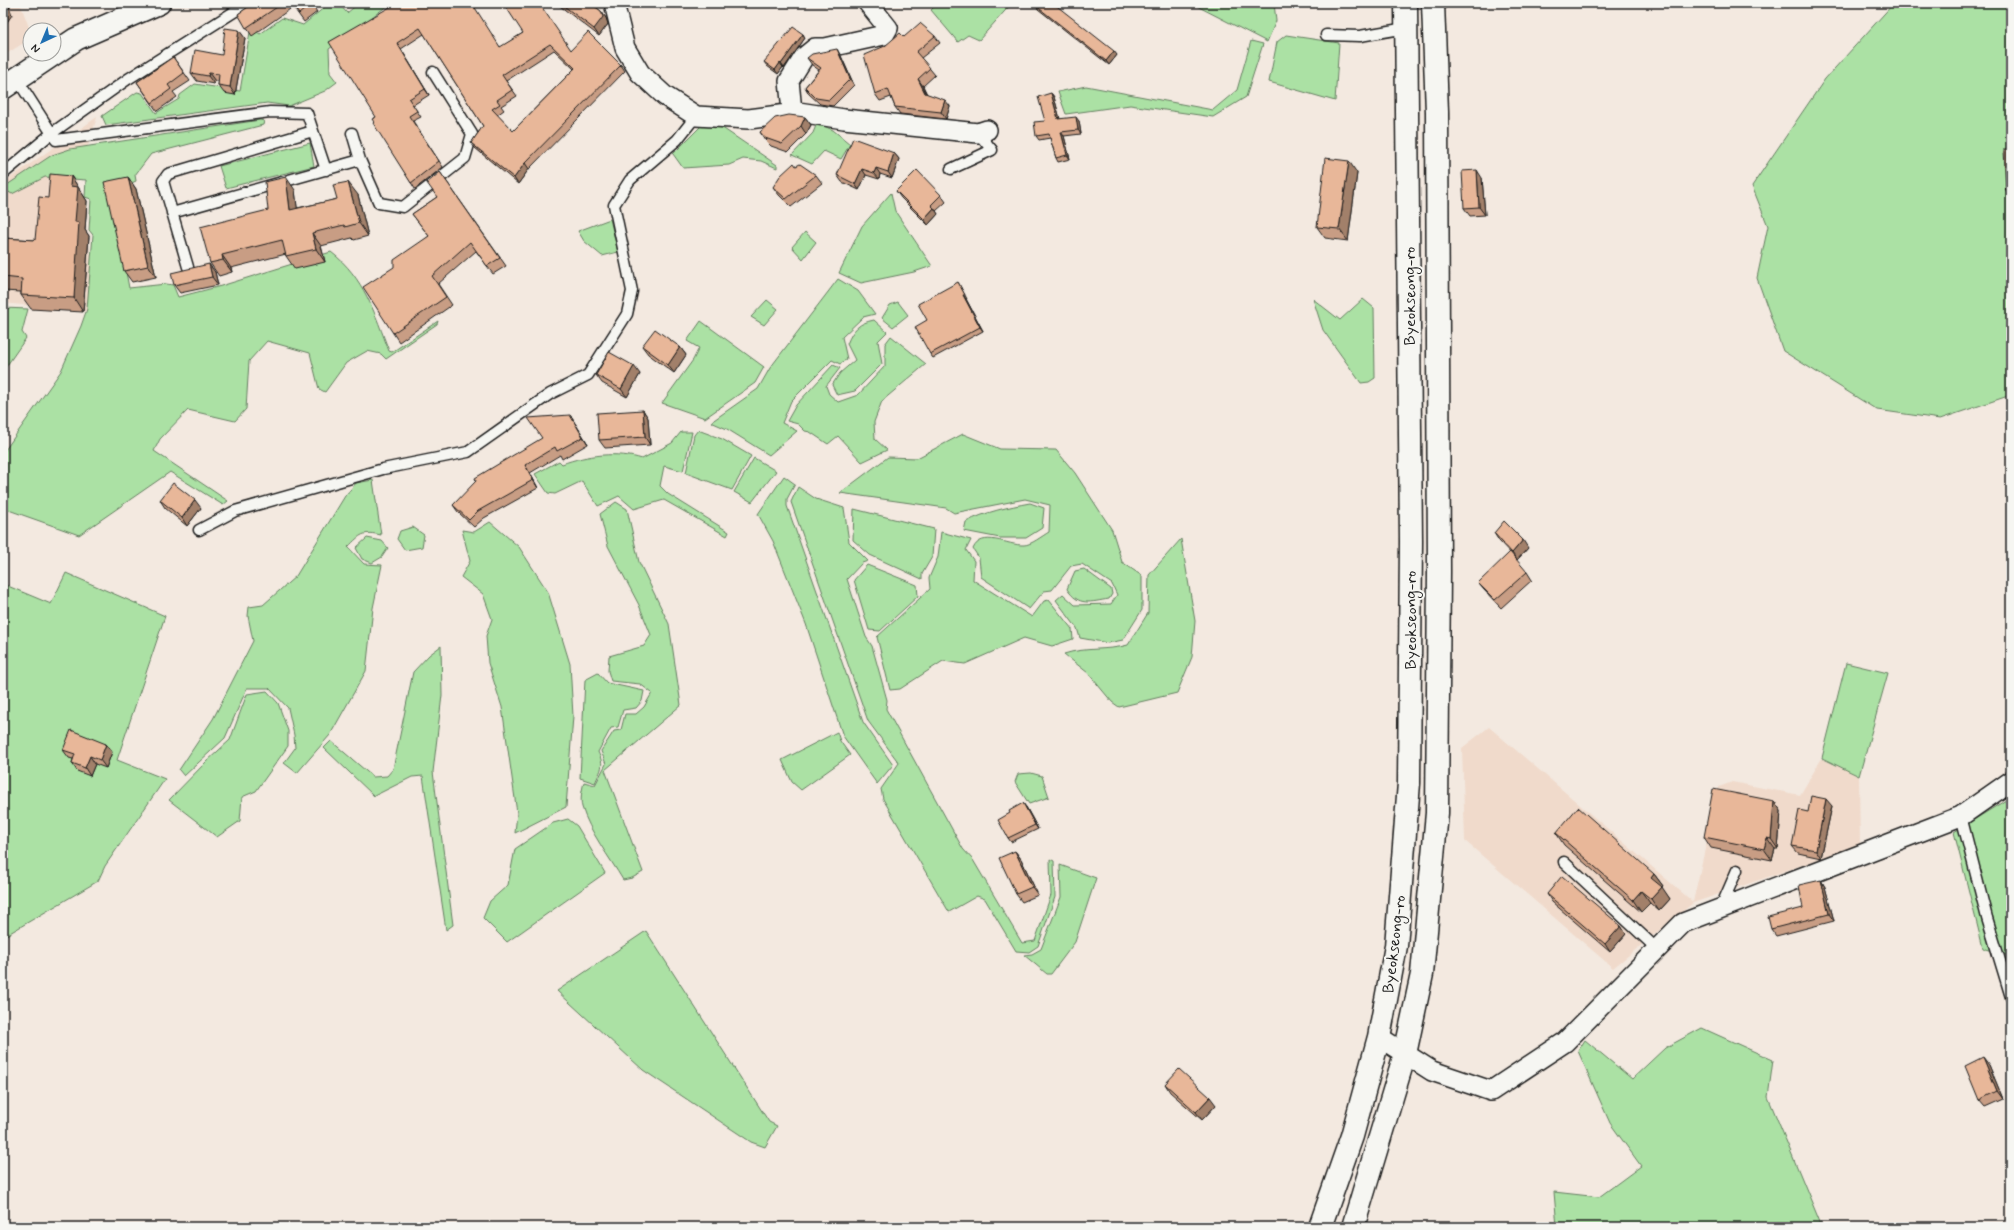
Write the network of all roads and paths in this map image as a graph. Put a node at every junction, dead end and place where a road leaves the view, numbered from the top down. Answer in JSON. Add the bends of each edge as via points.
{"nodes":[{"id":1,"x":159,"y":3,"type":"edge"},
{"id":2,"x":248,"y":3,"type":"edge"},
{"id":3,"x":614,"y":3,"type":"edge"},
{"id":4,"x":868,"y":3,"type":"edge"},
{"id":5,"x":1406,"y":3,"type":"edge"},
{"id":6,"x":1433,"y":3,"type":"edge"},
{"id":7,"x":1406,"y":28,"type":"junction"},
{"id":8,"x":1326,"y":35,"type":"dead end"},
{"id":9,"x":433,"y":72,"type":"dead end"},
{"id":10,"x":10,"y":83,"type":"edge"},
{"id":11,"x":792,"y":111,"type":"junction"},
{"id":12,"x":696,"y":116,"type":"junction"},
{"id":13,"x":313,"y":132,"type":"junction"},
{"id":14,"x":982,"y":132,"type":"joint"},
{"id":15,"x":52,"y":133,"type":"junction"},
{"id":16,"x":352,"y":133,"type":"dead end"},
{"id":17,"x":360,"y":160,"type":"junction"},
{"id":18,"x":952,"y":168,"type":"dead end"},
{"id":19,"x":326,"y":170,"type":"junction"},
{"id":20,"x":3,"y":174,"type":"edge"},
{"id":21,"x":172,"y":213,"type":"junction"},
{"id":22,"x":188,"y":267,"type":"edge"},
{"id":23,"x":199,"y":530,"type":"dead end"},
{"id":24,"x":2011,"y":781,"type":"edge"},
{"id":25,"x":1961,"y":816,"type":"junction"},
{"id":26,"x":1564,"y":862,"type":"dead end"},
{"id":27,"x":1737,"y":870,"type":"dead end"},
{"id":28,"x":1720,"y":909,"type":"junction"},
{"id":29,"x":1657,"y":949,"type":"junction"},
{"id":30,"x":2011,"y":997,"type":"edge"},
{"id":31,"x":1379,"y":1037,"type":"junction"},
{"id":32,"x":1405,"y":1054,"type":"junction"},
{"id":33,"x":1320,"y":1227,"type":"edge"},
{"id":34,"x":1353,"y":1227,"type":"edge"}],
"edges":[{"from":1,"to":10,"type":"main road","via":[[76,39]]},
{"from":2,"to":15,"type":"lane","via":[[128,79]]},
{"from":3,"to":12,"type":"street","via":[[625,48],[640,73],[664,96]]},
{"from":4,"to":11,"type":"street","via":[[888,28],[884,35],[815,48],[804,57],[789,81]]},
{"from":5,"to":7,"type":"main road","name":"Byeokseong-ro"},
{"from":6,"to":32,"type":"main road","name":"Byeokseong-ro","via":[[1437,112],[1437,813],[1422,974]]},
{"from":7,"to":8,"type":"lane","via":[[1360,36]]},
{"from":7,"to":31,"type":"main road","name":"Byeokseong-ro","via":[[1411,541],[1409,783],[1396,946]]},
{"from":9,"to":17,"type":"lane","via":[[472,134],[465,158],[403,207],[379,203]]},
{"from":10,"to":15,"type":"lane"},
{"from":11,"to":12,"type":"street","via":[[787,114],[749,119]]},
{"from":11,"to":14,"type":"street","via":[[844,119]]},
{"from":12,"to":23,"type":"lane","via":[[677,140],[630,180],[614,205],[632,291],[627,314],[588,375],[550,394],[468,452],[384,469],[235,511]]},
{"from":13,"to":15,"type":"lane","via":[[307,114],[270,112],[56,140]]},
{"from":13,"to":19,"type":"lane"},
{"from":13,"to":21,"type":"lane","via":[[168,174],[163,181]]},
{"from":14,"to":18,"type":"lane","via":[[992,150]]},
{"from":15,"to":20,"type":"lane"},
{"from":16,"to":17,"type":"lane"},
{"from":17,"to":19,"type":"lane"},
{"from":19,"to":21,"type":"lane"},
{"from":21,"to":22,"type":"lane"},
{"from":24,"to":25,"type":"street"},
{"from":25,"to":28,"type":"street"},
{"from":25,"to":30,"type":"lane"},
{"from":26,"to":29,"type":"lane"},
{"from":27,"to":28,"type":"lane"},
{"from":28,"to":29,"type":"street","via":[[1683,923]]},
{"from":29,"to":32,"type":"street","via":[[1565,1042],[1491,1091],[1432,1071]]},
{"from":31,"to":32,"type":"street"},
{"from":31,"to":33,"type":"main road","name":"Byeokseong-ro","via":[[1352,1136]]},
{"from":32,"to":34,"type":"main road","name":"Byeokseong-ro"}]}
